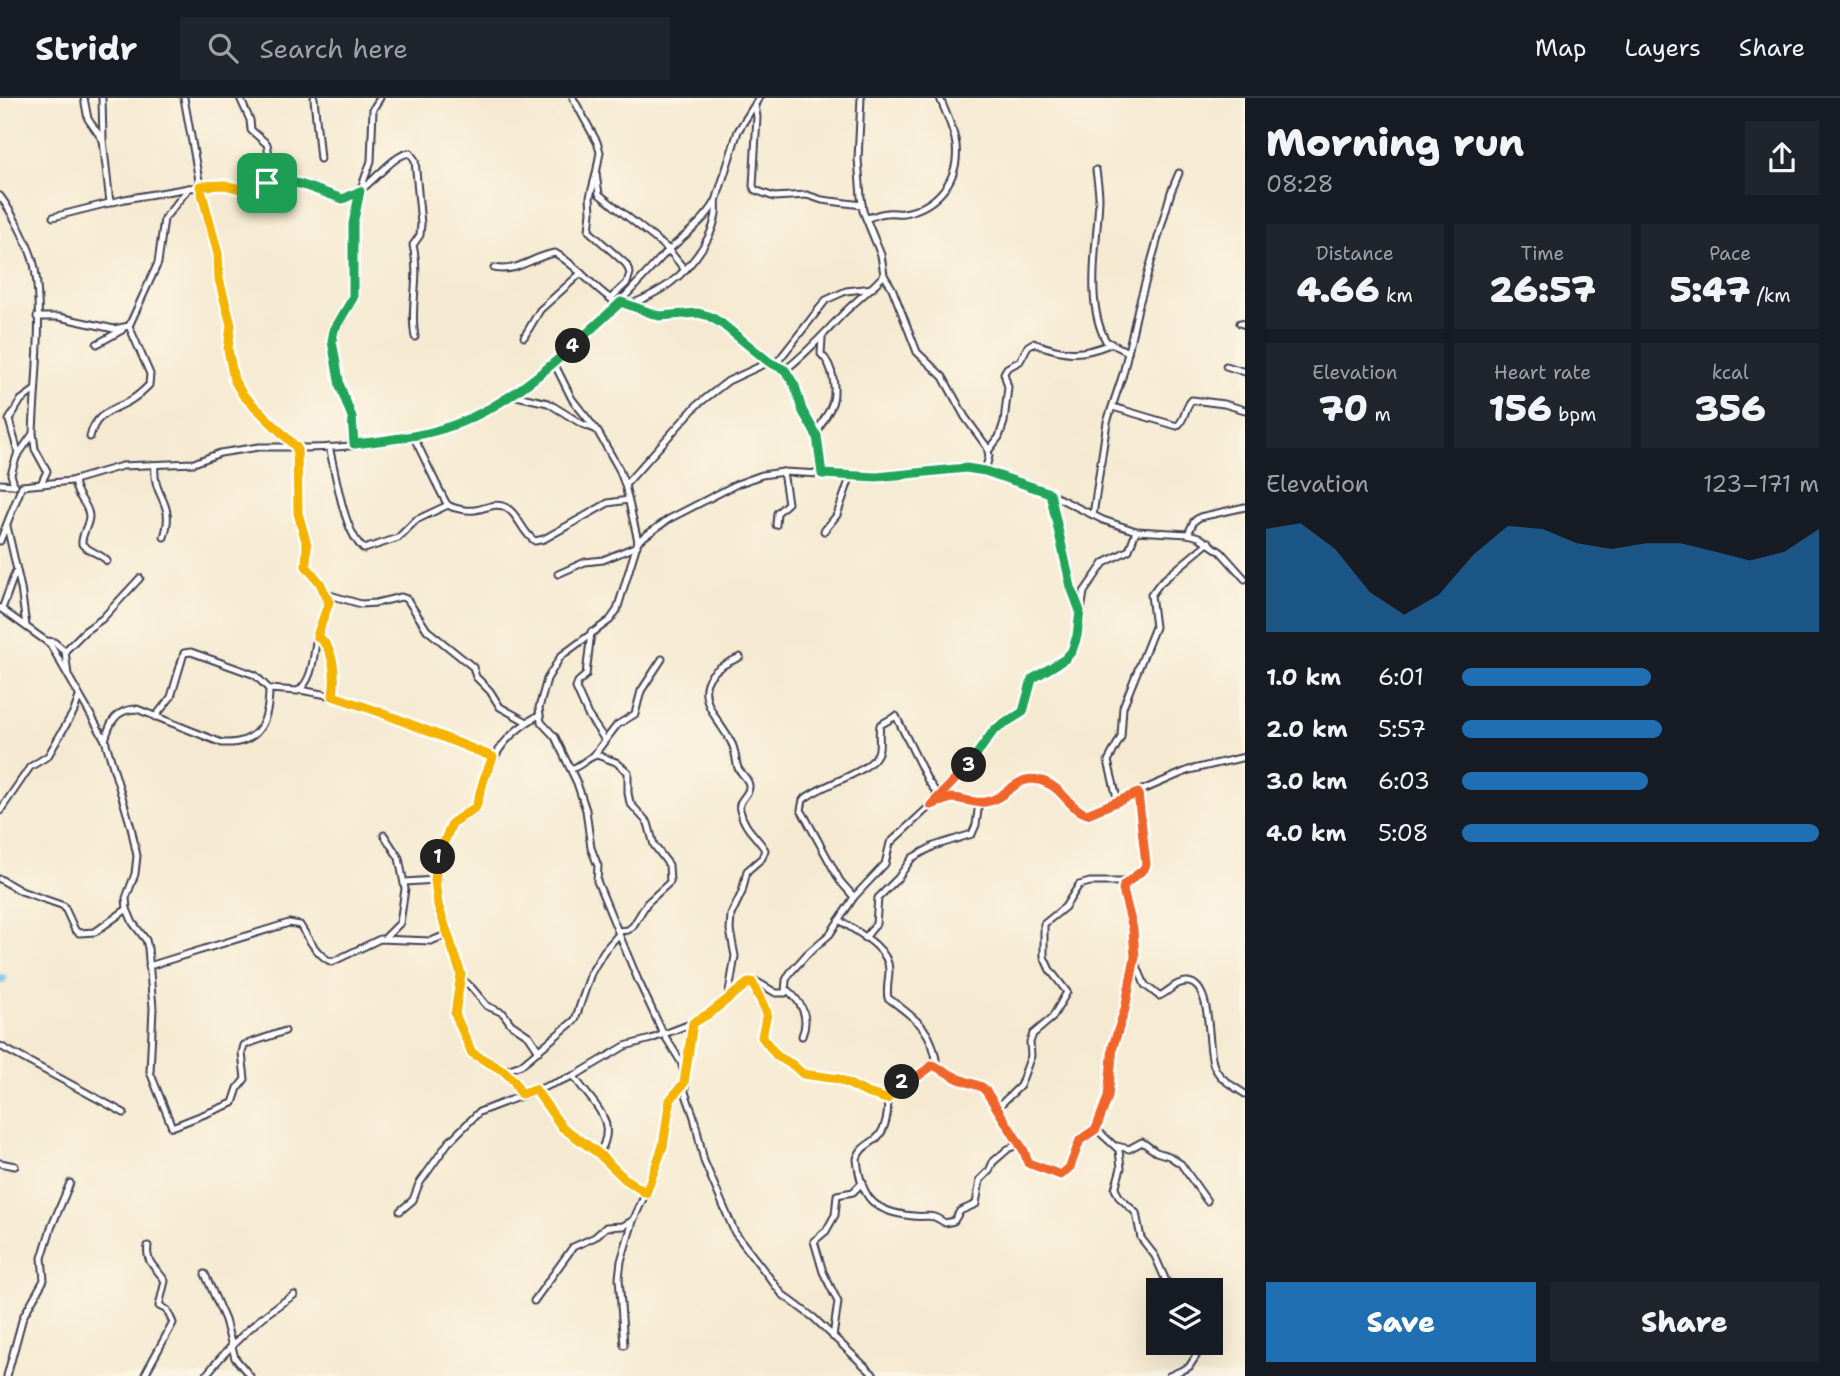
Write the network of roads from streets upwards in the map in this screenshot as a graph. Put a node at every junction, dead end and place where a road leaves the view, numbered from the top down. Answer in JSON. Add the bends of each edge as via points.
{"nodes":[{"id":1,"x":84,"y":98,"type":"edge"},
{"id":2,"x":102,"y":98,"type":"edge"},
{"id":3,"x":184,"y":98,"type":"edge"},
{"id":4,"x":240,"y":98,"type":"edge"},
{"id":5,"x":314,"y":98,"type":"edge"},
{"id":6,"x":380,"y":98,"type":"edge"},
{"id":7,"x":573,"y":98,"type":"edge"},
{"id":8,"x":759,"y":98,"type":"edge"},
{"id":9,"x":861,"y":98,"type":"edge"},
{"id":10,"x":940,"y":98,"type":"edge"},
{"id":11,"x":755,"y":105,"type":"junction"},
{"id":12,"x":103,"y":140,"type":"junction"},
{"id":13,"x":320,"y":159,"type":"dead end"},
{"id":14,"x":1096,"y":170,"type":"dead end"},
{"id":15,"x":1179,"y":173,"type":"dead end"},
{"id":16,"x":596,"y":174,"type":"junction"},
{"id":17,"x":274,"y":181,"type":"junction"},
{"id":18,"x":200,"y":186,"type":"junction"},
{"id":19,"x":189,"y":188,"type":"junction"},
{"id":20,"x":360,"y":191,"type":"junction"},
{"id":21,"x":1,"y":199,"type":"edge"},
{"id":22,"x":716,"y":201,"type":"junction"},
{"id":23,"x":110,"y":203,"type":"junction"},
{"id":24,"x":862,"y":205,"type":"junction"},
{"id":25,"x":53,"y":217,"type":"dead end"},
{"id":26,"x":866,"y":218,"type":"junction"},
{"id":27,"x":668,"y":249,"type":"junction"},
{"id":28,"x":494,"y":268,"type":"dead end"},
{"id":29,"x":685,"y":270,"type":"junction"},
{"id":30,"x":581,"y":273,"type":"junction"},
{"id":31,"x":884,"y":275,"type":"junction"},
{"id":32,"x":873,"y":288,"type":"junction"},
{"id":33,"x":611,"y":299,"type":"junction"},
{"id":34,"x":621,"y":302,"type":"junction"},
{"id":35,"x":630,"y":305,"type":"junction"},
{"id":36,"x":614,"y":308,"type":"junction"},
{"id":37,"x":37,"y":317,"type":"junction"},
{"id":38,"x":127,"y":327,"type":"junction"},
{"id":39,"x":415,"y":337,"type":"dead end"},
{"id":40,"x":524,"y":337,"type":"dead end"},
{"id":41,"x":822,"y":338,"type":"junction"},
{"id":42,"x":97,"y":344,"type":"dead end"},
{"id":43,"x":1110,"y":344,"type":"junction"},
{"id":44,"x":1128,"y":352,"type":"junction"},
{"id":45,"x":554,"y":363,"type":"junction"},
{"id":46,"x":772,"y":364,"type":"junction"},
{"id":47,"x":1226,"y":366,"type":"dead end"},
{"id":48,"x":785,"y":370,"type":"junction"},
{"id":49,"x":1245,"y":372,"type":"edge"},
{"id":50,"x":35,"y":390,"type":"junction"},
{"id":51,"x":512,"y":395,"type":"junction"},
{"id":52,"x":1112,"y":407,"type":"junction"},
{"id":53,"x":1245,"y":410,"type":"edge"},
{"id":54,"x":596,"y":429,"type":"junction"},
{"id":55,"x":33,"y":433,"type":"junction"},
{"id":56,"x":413,"y":436,"type":"junction"},
{"id":57,"x":817,"y":436,"type":"junction"},
{"id":58,"x":90,"y":437,"type":"dead end"},
{"id":59,"x":354,"y":444,"type":"junction"},
{"id":60,"x":329,"y":447,"type":"junction"},
{"id":61,"x":296,"y":448,"type":"junction"},
{"id":62,"x":989,"y":450,"type":"junction"},
{"id":63,"x":18,"y":455,"type":"junction"},
{"id":64,"x":155,"y":465,"type":"junction"},
{"id":65,"x":985,"y":471,"type":"junction"},
{"id":66,"x":783,"y":472,"type":"junction"},
{"id":67,"x":822,"y":474,"type":"junction"},
{"id":68,"x":851,"y":475,"type":"junction"},
{"id":69,"x":74,"y":480,"type":"junction"},
{"id":70,"x":0,"y":484,"type":"edge"},
{"id":71,"x":41,"y":484,"type":"junction"},
{"id":72,"x":14,"y":485,"type":"junction"},
{"id":73,"x":625,"y":485,"type":"junction"},
{"id":74,"x":22,"y":486,"type":"junction"},
{"id":75,"x":1050,"y":493,"type":"junction"},
{"id":76,"x":628,"y":500,"type":"junction"},
{"id":77,"x":448,"y":505,"type":"junction"},
{"id":78,"x":1245,"y":507,"type":"edge"},
{"id":79,"x":1093,"y":515,"type":"junction"},
{"id":80,"x":776,"y":525,"type":"dead end"},
{"id":81,"x":7,"y":526,"type":"junction"},
{"id":82,"x":824,"y":531,"type":"dead end"},
{"id":83,"x":1136,"y":531,"type":"junction"},
{"id":84,"x":1188,"y":534,"type":"junction"},
{"id":85,"x":164,"y":537,"type":"dead end"},
{"id":86,"x":0,"y":541,"type":"edge"},
{"id":87,"x":1209,"y":542,"type":"junction"},
{"id":88,"x":638,"y":543,"type":"junction"},
{"id":89,"x":107,"y":561,"type":"dead end"},
{"id":90,"x":16,"y":571,"type":"junction"},
{"id":91,"x":558,"y":574,"type":"dead end"},
{"id":92,"x":141,"y":578,"type":"dead end"},
{"id":93,"x":1245,"y":579,"type":"edge"},
{"id":94,"x":326,"y":594,"type":"junction"},
{"id":95,"x":1,"y":609,"type":"edge"},
{"id":96,"x":1080,"y":611,"type":"junction"},
{"id":97,"x":26,"y":625,"type":"junction"},
{"id":98,"x":591,"y":632,"type":"junction"},
{"id":99,"x":317,"y":636,"type":"junction"},
{"id":100,"x":47,"y":641,"type":"junction"},
{"id":101,"x":65,"y":651,"type":"junction"},
{"id":102,"x":740,"y":657,"type":"dead end"},
{"id":103,"x":663,"y":659,"type":"dead end"},
{"id":104,"x":69,"y":677,"type":"junction"},
{"id":105,"x":269,"y":688,"type":"junction"},
{"id":106,"x":300,"y":690,"type":"junction"},
{"id":107,"x":333,"y":696,"type":"junction"},
{"id":108,"x":79,"y":697,"type":"junction"},
{"id":109,"x":539,"y":715,"type":"junction"},
{"id":110,"x":155,"y":717,"type":"junction"},
{"id":111,"x":527,"y":722,"type":"junction"},
{"id":112,"x":105,"y":740,"type":"junction"},
{"id":113,"x":605,"y":740,"type":"junction"},
{"id":114,"x":594,"y":755,"type":"junction"},
{"id":115,"x":493,"y":757,"type":"junction"},
{"id":116,"x":1245,"y":757,"type":"edge"},
{"id":117,"x":571,"y":769,"type":"junction"},
{"id":118,"x":1138,"y":793,"type":"junction"},
{"id":119,"x":939,"y":796,"type":"junction"},
{"id":120,"x":1118,"y":802,"type":"junction"},
{"id":121,"x":979,"y":803,"type":"junction"},
{"id":122,"x":931,"y":805,"type":"junction"},
{"id":123,"x":0,"y":811,"type":"edge"},
{"id":124,"x":384,"y":835,"type":"dead end"},
{"id":125,"x":0,"y":879,"type":"edge"},
{"id":126,"x":435,"y":880,"type":"junction"},
{"id":127,"x":405,"y":882,"type":"junction"},
{"id":128,"x":1127,"y":882,"type":"junction"},
{"id":129,"x":854,"y":897,"type":"junction"},
{"id":130,"x":127,"y":909,"type":"junction"},
{"id":131,"x":839,"y":920,"type":"junction"},
{"id":132,"x":619,"y":933,"type":"junction"},
{"id":133,"x":446,"y":935,"type":"junction"},
{"id":134,"x":866,"y":938,"type":"junction"},
{"id":135,"x":383,"y":939,"type":"junction"},
{"id":136,"x":1135,"y":961,"type":"junction"},
{"id":137,"x":149,"y":967,"type":"junction"},
{"id":138,"x":461,"y":978,"type":"junction"},
{"id":139,"x":752,"y":982,"type":"junction"},
{"id":140,"x":786,"y":989,"type":"junction"},
{"id":141,"x":728,"y":999,"type":"junction"},
{"id":142,"x":693,"y":1023,"type":"junction"},
{"id":143,"x":285,"y":1031,"type":"dead end"},
{"id":144,"x":663,"y":1033,"type":"junction"},
{"id":145,"x":802,"y":1036,"type":"dead end"},
{"id":146,"x":0,"y":1046,"type":"edge"},
{"id":147,"x":539,"y":1051,"type":"junction"},
{"id":148,"x":937,"y":1066,"type":"junction"},
{"id":149,"x":504,"y":1071,"type":"junction"},
{"id":150,"x":684,"y":1073,"type":"junction"},
{"id":151,"x":573,"y":1076,"type":"junction"},
{"id":152,"x":684,"y":1083,"type":"junction"},
{"id":153,"x":535,"y":1089,"type":"junction"},
{"id":154,"x":521,"y":1094,"type":"junction"},
{"id":155,"x":1245,"y":1094,"type":"edge"},
{"id":156,"x":887,"y":1099,"type":"junction"},
{"id":157,"x":998,"y":1107,"type":"junction"},
{"id":158,"x":124,"y":1113,"type":"dead end"},
{"id":159,"x":1096,"y":1129,"type":"junction"},
{"id":160,"x":1019,"y":1144,"type":"junction"},
{"id":161,"x":1117,"y":1146,"type":"junction"},
{"id":162,"x":598,"y":1153,"type":"junction"},
{"id":163,"x":0,"y":1163,"type":"edge"},
{"id":164,"x":15,"y":1166,"type":"dead end"},
{"id":165,"x":863,"y":1182,"type":"junction"},
{"id":166,"x":71,"y":1183,"type":"dead end"},
{"id":167,"x":646,"y":1193,"type":"junction"},
{"id":168,"x":1207,"y":1201,"type":"dead end"},
{"id":169,"x":400,"y":1211,"type":"dead end"},
{"id":170,"x":633,"y":1221,"type":"junction"},
{"id":171,"x":148,"y":1246,"type":"dead end"},
{"id":172,"x":205,"y":1274,"type":"dead end"},
{"id":173,"x":1165,"y":1278,"type":"edge"},
{"id":174,"x":295,"y":1296,"type":"dead end"},
{"id":175,"x":534,"y":1301,"type":"dead end"},
{"id":176,"x":833,"y":1337,"type":"junction"},
{"id":177,"x":231,"y":1343,"type":"junction"},
{"id":178,"x":624,"y":1345,"type":"dead end"},
{"id":179,"x":1197,"y":1355,"type":"edge"},
{"id":180,"x":7,"y":1376,"type":"edge"},
{"id":181,"x":144,"y":1376,"type":"edge"},
{"id":182,"x":205,"y":1376,"type":"edge"},
{"id":183,"x":250,"y":1376,"type":"edge"},
{"id":184,"x":875,"y":1376,"type":"edge"},
{"id":185,"x":1169,"y":1376,"type":"edge"}],
"edges":[{"from":1,"to":12,"type":"street","via":[[88,119]]},
{"from":2,"to":12,"type":"street"},
{"from":3,"to":18,"type":"street"},
{"from":4,"to":17,"type":"street","via":[[251,130],[267,144]]},
{"from":5,"to":13,"type":"street"},
{"from":6,"to":20,"type":"street","via":[[373,109],[371,161]]},
{"from":7,"to":16,"type":"street","via":[[597,142]]},
{"from":8,"to":11,"type":"street"},
{"from":9,"to":24,"type":"street","via":[[858,159]]},
{"from":10,"to":26,"type":"street","via":[[956,149],[948,186],[910,212]]},
{"from":11,"to":22,"type":"street","via":[[738,131]]},
{"from":11,"to":24,"type":"street","via":[[755,190],[774,197],[807,195]]},
{"from":12,"to":23,"type":"street"},
{"from":14,"to":43,"type":"street","via":[[1096,312]]},
{"from":15,"to":44,"type":"street"},
{"from":16,"to":27,"type":"street","via":[[601,196]]},
{"from":16,"to":33,"type":"street","via":[[589,231],[631,274]]},
{"from":17,"to":18,"type":"street","via":[[248,191],[225,185]]},
{"from":17,"to":20,"type":"street","via":[[313,187],[343,199]]},
{"from":18,"to":19,"type":"street"},
{"from":18,"to":61,"type":"street","via":[[231,325],[228,349],[234,380]]},
{"from":19,"to":23,"type":"street"},
{"from":19,"to":38,"type":"street","via":[[164,219],[158,263]]},
{"from":20,"to":39,"type":"street","via":[[401,155],[414,156],[421,224],[412,245],[417,265]]},
{"from":20,"to":59,"type":"street","via":[[353,224],[353,298],[332,341],[340,386],[352,417]]},
{"from":21,"to":37,"type":"street","via":[[34,264]]},
{"from":22,"to":27,"type":"street"},
{"from":22,"to":29,"type":"street","via":[[712,228]]},
{"from":23,"to":25,"type":"street"},
{"from":24,"to":26,"type":"street"},
{"from":26,"to":31,"type":"street"},
{"from":27,"to":29,"type":"street"},
{"from":27,"to":34,"type":"street"},
{"from":28,"to":30,"type":"street","via":[[518,268],[555,253]]},
{"from":29,"to":35,"type":"street"},
{"from":30,"to":33,"type":"street"},
{"from":30,"to":40,"type":"street","via":[[540,310]]},
{"from":31,"to":32,"type":"street"},
{"from":31,"to":62,"type":"street","via":[[918,352],[948,384]]},
{"from":32,"to":41,"type":"street"},
{"from":32,"to":46,"type":"street","via":[[846,291],[826,300]]},
{"from":33,"to":36,"type":"street"},
{"from":34,"to":35,"type":"street"},
{"from":34,"to":36,"type":"street"},
{"from":35,"to":46,"type":"street","via":[[659,316],[709,316]]},
{"from":36,"to":45,"type":"street"},
{"from":37,"to":38,"type":"street"},
{"from":37,"to":50,"type":"street"},
{"from":38,"to":42,"type":"street"},
{"from":38,"to":58,"type":"street","via":[[150,374],[149,385],[101,415]]},
{"from":41,"to":48,"type":"street"},
{"from":41,"to":57,"type":"street","via":[[820,352],[831,367],[833,384],[831,407]]},
{"from":43,"to":44,"type":"street"},
{"from":43,"to":62,"type":"street","via":[[1072,354],[1027,346],[1020,361],[1004,373],[1008,387],[1004,422]]},
{"from":44,"to":52,"type":"street"},
{"from":45,"to":51,"type":"street"},
{"from":45,"to":54,"type":"street","via":[[572,399]]},
{"from":46,"to":48,"type":"street"},
{"from":46,"to":73,"type":"street","via":[[728,381],[697,405]]},
{"from":47,"to":49,"type":"street"},
{"from":48,"to":57,"type":"street"},
{"from":50,"to":55,"type":"street"},
{"from":50,"to":63,"type":"street","via":[[10,415]]},
{"from":51,"to":54,"type":"street","via":[[554,406]]},
{"from":51,"to":56,"type":"street","via":[[448,427]]},
{"from":52,"to":53,"type":"street","via":[[1177,426],[1192,400]]},
{"from":52,"to":79,"type":"street"},
{"from":54,"to":73,"type":"street"},
{"from":55,"to":63,"type":"street"},
{"from":55,"to":71,"type":"street","via":[[34,449],[47,471]]},
{"from":56,"to":59,"type":"street"},
{"from":56,"to":77,"type":"street"},
{"from":57,"to":67,"type":"street"},
{"from":59,"to":60,"type":"street"},
{"from":60,"to":61,"type":"street"},
{"from":60,"to":77,"type":"street","via":[[349,522],[364,549],[398,538],[416,520]]},
{"from":61,"to":64,"type":"street","via":[[259,447],[220,453],[197,463]]},
{"from":61,"to":94,"type":"street","via":[[306,566]]},
{"from":62,"to":65,"type":"street"},
{"from":63,"to":72,"type":"street","via":[[11,474]]},
{"from":64,"to":69,"type":"street","via":[[116,467]]},
{"from":64,"to":85,"type":"street","via":[[155,484],[169,513]]},
{"from":65,"to":68,"type":"street","via":[[960,468],[889,477]]},
{"from":65,"to":75,"type":"street"},
{"from":66,"to":67,"type":"street"},
{"from":66,"to":80,"type":"street","via":[[788,503],[778,512]]},
{"from":66,"to":88,"type":"street","via":[[737,484],[661,524]]},
{"from":67,"to":68,"type":"street"},
{"from":68,"to":82,"type":"street","via":[[837,514]]},
{"from":69,"to":71,"type":"street"},
{"from":69,"to":89,"type":"street","via":[[75,494],[89,514],[82,544]]},
{"from":70,"to":72,"type":"street"},
{"from":71,"to":74,"type":"street"},
{"from":72,"to":74,"type":"street"},
{"from":73,"to":76,"type":"street"},
{"from":74,"to":81,"type":"street"},
{"from":75,"to":79,"type":"street"},
{"from":75,"to":96,"type":"street"},
{"from":76,"to":77,"type":"street","via":[[608,503],[538,541],[525,533],[504,506],[471,510]]},
{"from":76,"to":88,"type":"street"},
{"from":78,"to":84,"type":"street","via":[[1200,517]]},
{"from":79,"to":83,"type":"street"},
{"from":81,"to":86,"type":"street"},
{"from":81,"to":90,"type":"street"},
{"from":83,"to":84,"type":"street"},
{"from":83,"to":96,"type":"street","via":[[1129,550],[1097,571],[1082,597]]},
{"from":84,"to":87,"type":"street"},
{"from":87,"to":93,"type":"street"},
{"from":87,"to":120,"type":"street","via":[[1151,595],[1155,627],[1124,703],[1121,737],[1108,761]]},
{"from":88,"to":91,"type":"street"},
{"from":88,"to":98,"type":"street","via":[[617,610]]},
{"from":90,"to":95,"type":"street"},
{"from":90,"to":97,"type":"street"},
{"from":92,"to":101,"type":"street"},
{"from":94,"to":99,"type":"street","via":[[329,604]]},
{"from":94,"to":111,"type":"street","via":[[361,604],[407,599],[427,630],[473,667],[500,707]]},
{"from":95,"to":97,"type":"street"},
{"from":96,"to":119,"type":"street","via":[[1072,651],[1032,679],[1021,714],[994,730]]},
{"from":97,"to":100,"type":"street"},
{"from":98,"to":109,"type":"street","via":[[556,663],[544,688]]},
{"from":98,"to":113,"type":"street","via":[[586,675],[576,688]]},
{"from":99,"to":106,"type":"street","via":[[313,664]]},
{"from":99,"to":107,"type":"street","via":[[329,652],[335,676]]},
{"from":100,"to":101,"type":"street"},
{"from":100,"to":104,"type":"street"},
{"from":101,"to":104,"type":"street"},
{"from":102,"to":141,"type":"street","via":[[713,673],[706,691],[749,785],[740,810],[750,834],[765,850],[747,871],[741,897],[730,915],[735,956]]},
{"from":103,"to":113,"type":"street","via":[[641,691],[635,714]]},
{"from":104,"to":108,"type":"street"},
{"from":105,"to":106,"type":"street"},
{"from":105,"to":110,"type":"street","via":[[263,725],[236,744]]},
{"from":105,"to":110,"type":"street","via":[[255,675],[184,653],[171,697]]},
{"from":106,"to":107,"type":"street"},
{"from":107,"to":115,"type":"street"},
{"from":108,"to":112,"type":"street"},
{"from":108,"to":123,"type":"street","via":[[50,754],[30,766]]},
{"from":109,"to":111,"type":"street"},
{"from":109,"to":117,"type":"street"},
{"from":110,"to":112,"type":"street","via":[[137,709],[122,711],[109,724]]},
{"from":111,"to":115,"type":"street"},
{"from":112,"to":130,"type":"street","via":[[137,856]]},
{"from":113,"to":114,"type":"street"},
{"from":114,"to":117,"type":"street"},
{"from":114,"to":132,"type":"street","via":[[616,762],[628,772],[630,803],[648,823],[671,875],[633,926]]},
{"from":115,"to":126,"type":"street","via":[[476,807],[449,828]]},
{"from":116,"to":118,"type":"street","via":[[1189,770]]},
{"from":117,"to":132,"type":"street","via":[[586,810],[597,881]]},
{"from":118,"to":120,"type":"street"},
{"from":118,"to":128,"type":"street","via":[[1146,864]]},
{"from":119,"to":122,"type":"street"},
{"from":119,"to":129,"type":"street","via":[[896,716],[880,725],[878,752],[867,766],[803,800],[804,815]]},
{"from":120,"to":121,"type":"street","via":[[1084,813],[1050,784],[1028,779],[995,800]]},
{"from":121,"to":122,"type":"street","via":[[952,798]]},
{"from":121,"to":134,"type":"street","via":[[972,834],[917,855],[882,892],[876,924]]},
{"from":122,"to":129,"type":"street","via":[[890,843],[885,864]]},
{"from":124,"to":127,"type":"street","via":[[399,858]]},
{"from":125,"to":130,"type":"street","via":[[61,903],[79,933],[92,933]]},
{"from":126,"to":127,"type":"street"},
{"from":126,"to":133,"type":"street"},
{"from":127,"to":135,"type":"street","via":[[400,923]]},
{"from":128,"to":136,"type":"street","via":[[1123,895],[1133,929]]},
{"from":128,"to":157,"type":"street","via":[[1079,885],[1065,907],[1044,924],[1044,957],[1066,996],[1052,1018],[1033,1034],[1020,1086]]},
{"from":129,"to":131,"type":"street"},
{"from":130,"to":137,"type":"street","via":[[148,944]]},
{"from":131,"to":134,"type":"street"},
{"from":131,"to":140,"type":"street","via":[[790,973]]},
{"from":132,"to":144,"type":"street"},
{"from":132,"to":147,"type":"street","via":[[591,974],[575,1020]]},
{"from":133,"to":135,"type":"street","via":[[431,941]]},
{"from":133,"to":138,"type":"street"},
{"from":134,"to":148,"type":"street","via":[[888,962],[888,998],[922,1025],[934,1044]]},
{"from":135,"to":137,"type":"street","via":[[328,962],[300,925],[289,923]]},
{"from":136,"to":155,"type":"street","via":[[1141,979],[1154,994],[1163,995],[1184,982],[1194,984],[1208,1009],[1213,1065],[1219,1076]]},
{"from":136,"to":159,"type":"street","via":[[1113,1046],[1108,1097]]},
{"from":137,"to":143,"type":"street","via":[[153,1008],[150,1072],[172,1127],[233,1103],[245,1079],[244,1045]]},
{"from":138,"to":147,"type":"street","via":[[488,1008],[503,1013],[529,1036]]},
{"from":138,"to":149,"type":"street","via":[[455,1014],[469,1047],[474,1055]]},
{"from":139,"to":140,"type":"street","via":[[780,994]]},
{"from":139,"to":141,"type":"street"},
{"from":139,"to":156,"type":"street","via":[[767,1013],[762,1037],[777,1056],[807,1076],[839,1079]]},
{"from":140,"to":145,"type":"street","via":[[799,1001],[805,1016]]},
{"from":141,"to":142,"type":"street"},
{"from":142,"to":144,"type":"street"},
{"from":142,"to":150,"type":"street"},
{"from":144,"to":150,"type":"street"},
{"from":144,"to":151,"type":"street","via":[[619,1049]]},
{"from":146,"to":158,"type":"street"},
{"from":147,"to":149,"type":"street"},
{"from":148,"to":156,"type":"street","via":[[903,1081]]},
{"from":148,"to":157,"type":"street","via":[[982,1087]]},
{"from":149,"to":154,"type":"street"},
{"from":150,"to":152,"type":"street"},
{"from":151,"to":153,"type":"street"},
{"from":151,"to":162,"type":"street","via":[[596,1104],[606,1128]]},
{"from":152,"to":167,"type":"street","via":[[670,1100],[663,1146]]},
{"from":152,"to":176,"type":"street","via":[[710,1180],[735,1233],[782,1294]]},
{"from":153,"to":154,"type":"street"},
{"from":153,"to":162,"type":"street","via":[[562,1127]]},
{"from":154,"to":169,"type":"street","via":[[468,1121],[423,1178],[413,1200]]},
{"from":156,"to":165,"type":"street","via":[[879,1136],[858,1153]]},
{"from":157,"to":160,"type":"street"},
{"from":159,"to":160,"type":"street","via":[[1080,1140],[1070,1167],[1061,1175],[1030,1164]]},
{"from":159,"to":161,"type":"street"},
{"from":160,"to":165,"type":"street","via":[[993,1161],[980,1180],[976,1203],[948,1223],[929,1215],[917,1217],[880,1208],[868,1199]]},
{"from":161,"to":168,"type":"street","via":[[1129,1149],[1143,1142],[1176,1160]]},
{"from":161,"to":173,"type":"street","via":[[1121,1165],[1115,1185],[1118,1195],[1136,1213],[1141,1238]]},
{"from":162,"to":167,"type":"street"},
{"from":163,"to":164,"type":"street"},
{"from":165,"to":176,"type":"street","via":[[855,1191],[837,1195],[835,1215],[814,1241],[838,1302]]},
{"from":166,"to":180,"type":"street","via":[[42,1258],[44,1280],[23,1317]]},
{"from":167,"to":170,"type":"street"},
{"from":170,"to":175,"type":"street","via":[[606,1227],[574,1246]]},
{"from":170,"to":178,"type":"street","via":[[619,1273]]},
{"from":171,"to":181,"type":"street","via":[[149,1262],[165,1281],[159,1306],[167,1310],[173,1323]]},
{"from":172,"to":177,"type":"street"},
{"from":174,"to":177,"type":"street"},
{"from":176,"to":184,"type":"street"},
{"from":177,"to":182,"type":"street"},
{"from":177,"to":183,"type":"street","via":[[238,1363]]},
{"from":179,"to":185,"type":"street","via":[[1189,1367]]}]}
